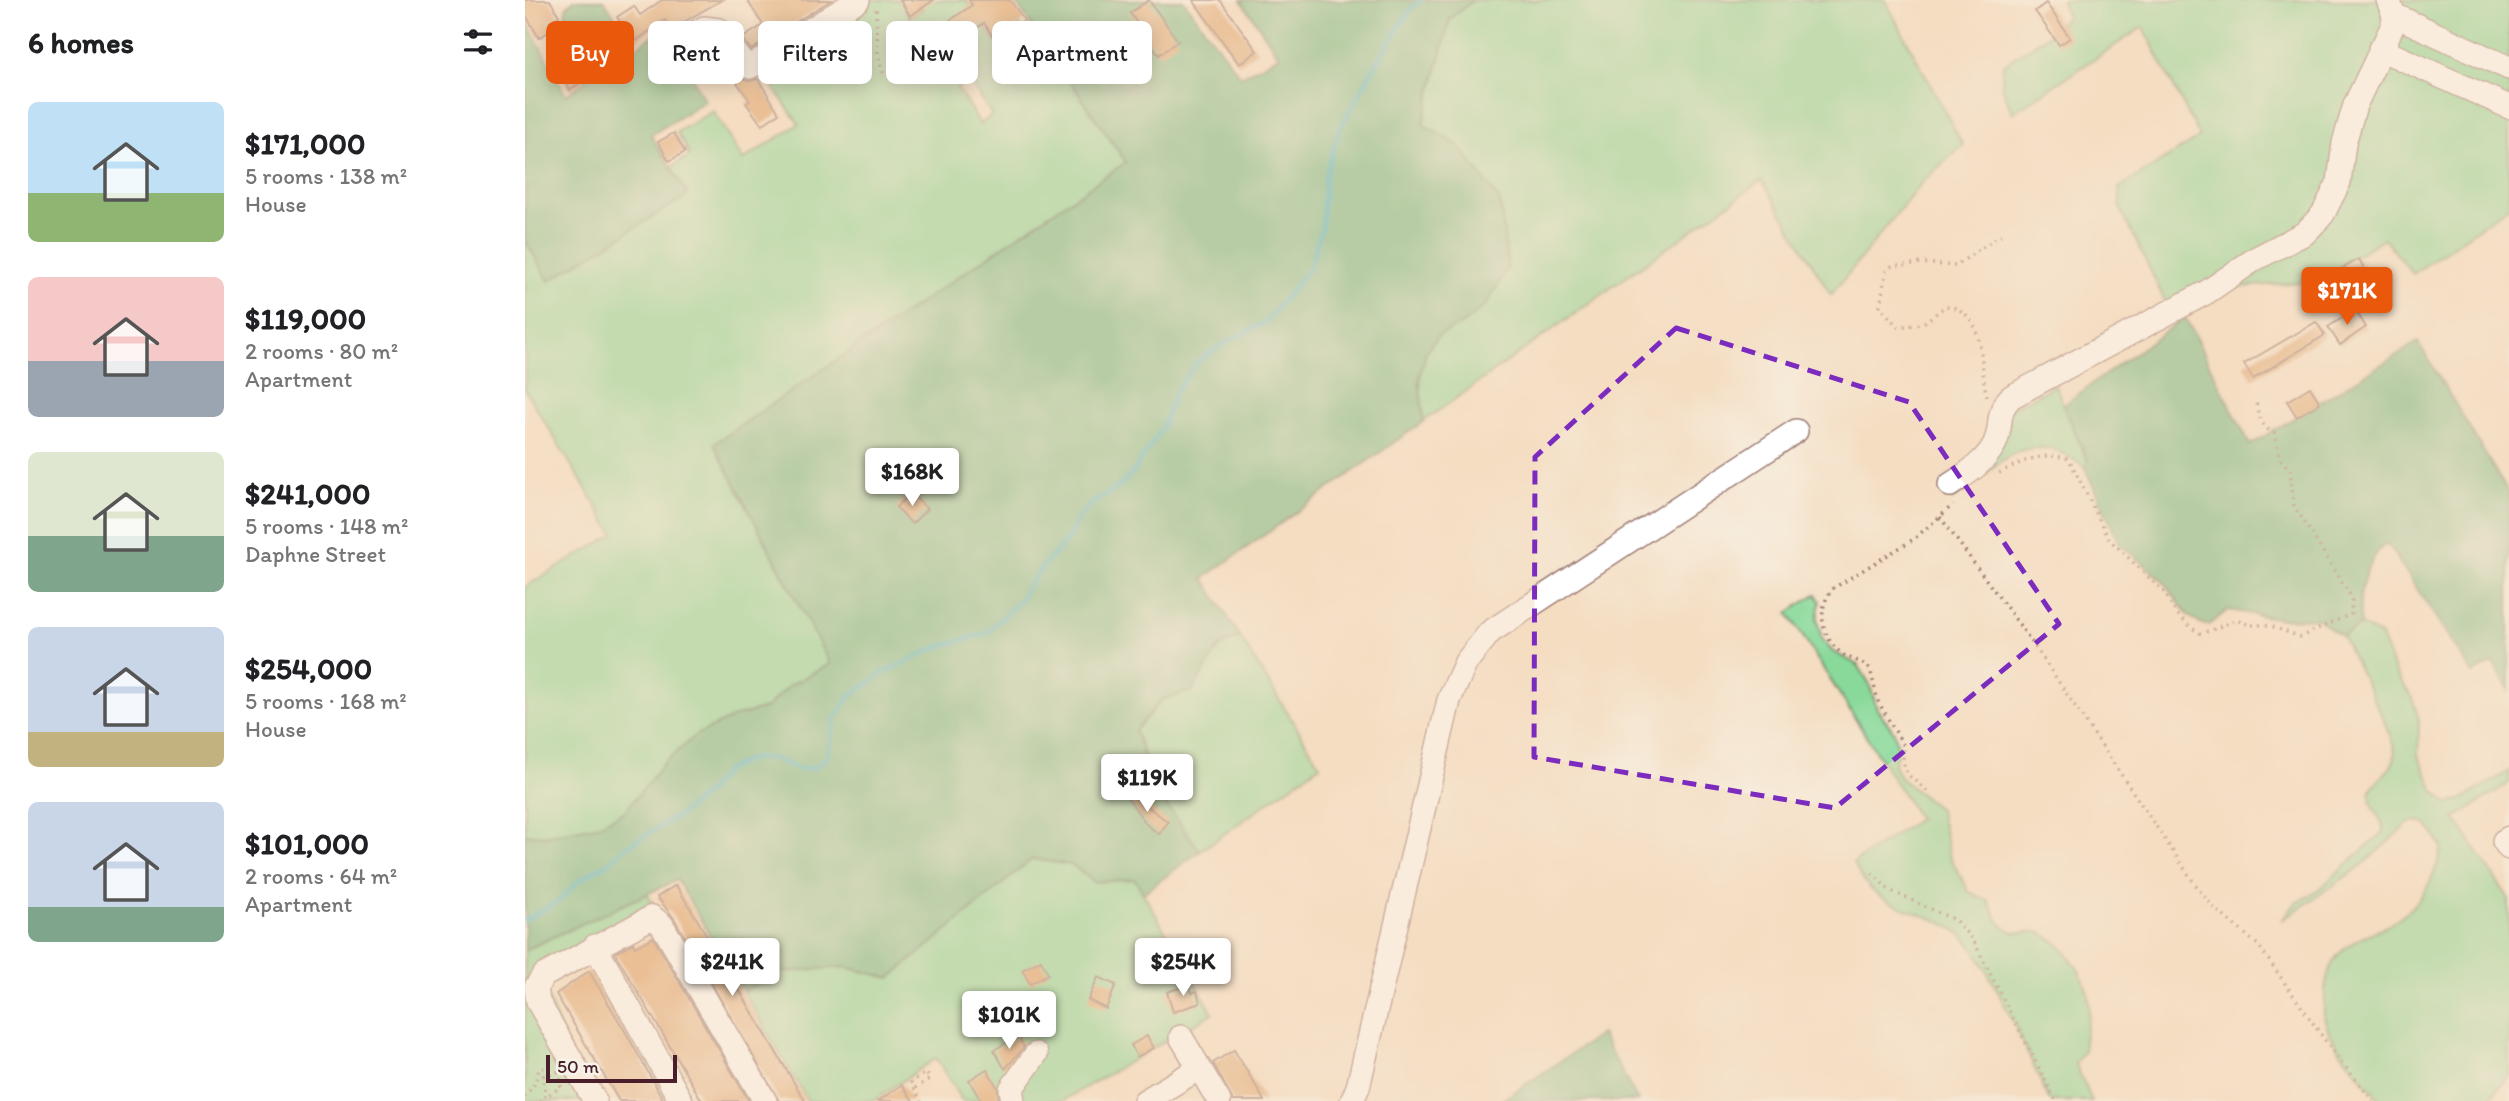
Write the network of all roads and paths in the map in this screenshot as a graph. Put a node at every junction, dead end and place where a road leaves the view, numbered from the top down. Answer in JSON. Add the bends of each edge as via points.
{"nodes":[{"id":1,"x":858,"y":0,"type":"edge"},
{"id":2,"x":876,"y":0,"type":"edge"},
{"id":3,"x":2391,"y":7,"type":"edge"},
{"id":4,"x":2380,"y":49,"type":"junction"},
{"id":5,"x":744,"y":64,"type":"edge"},
{"id":6,"x":2509,"y":68,"type":"edge"},
{"id":7,"x":883,"y":73,"type":"dead end"},
{"id":8,"x":2509,"y":107,"type":"edge"},
{"id":9,"x":2001,"y":235,"type":"dead end"},
{"id":10,"x":2256,"y":402,"type":"dead end"},
{"id":11,"x":2001,"y":407,"type":"junction"},
{"id":12,"x":1797,"y":431,"type":"dead end"},
{"id":13,"x":1989,"y":479,"type":"dead end"},
{"id":14,"x":1954,"y":492,"type":"joint"},
{"id":15,"x":1940,"y":517,"type":"junction"},
{"id":16,"x":1927,"y":791,"type":"dead end"},
{"id":17,"x":2509,"y":838,"type":"edge"},
{"id":18,"x":2509,"y":848,"type":"edge"},
{"id":19,"x":1872,"y":873,"type":"dead end"},
{"id":20,"x":595,"y":947,"type":"junction"},
{"id":21,"x":1181,"y":1037,"type":"dead end"},
{"id":22,"x":1036,"y":1054,"type":"dead end"},
{"id":23,"x":1198,"y":1069,"type":"junction"},
{"id":24,"x":547,"y":1074,"type":"junction"},
{"id":25,"x":929,"y":1075,"type":"dead end"},
{"id":26,"x":525,"y":1097,"type":"edge"},
{"id":27,"x":545,"y":1097,"type":"junction"},
{"id":28,"x":540,"y":1101,"type":"edge"},
{"id":29,"x":596,"y":1101,"type":"edge"},
{"id":30,"x":681,"y":1101,"type":"edge"},
{"id":31,"x":765,"y":1101,"type":"edge"},
{"id":32,"x":921,"y":1101,"type":"edge"},
{"id":33,"x":1013,"y":1101,"type":"edge"},
{"id":34,"x":1145,"y":1101,"type":"edge"},
{"id":35,"x":1219,"y":1101,"type":"edge"},
{"id":36,"x":1352,"y":1101,"type":"edge"},
{"id":37,"x":2056,"y":1101,"type":"edge"},
{"id":38,"x":2373,"y":1101,"type":"edge"}],
"edges":[{"from":1,"to":5,"type":"street","via":[[750,67]]},
{"from":2,"to":7,"type":"path"},
{"from":3,"to":4,"type":"street","via":[[2392,25]]},
{"from":3,"to":6,"type":"street"},
{"from":4,"to":8,"type":"street"},
{"from":4,"to":11,"type":"street","via":[[2355,105],[2339,182],[2323,214],[2305,233],[2196,298],[2032,384]]},
{"from":9,"to":11,"type":"path","via":[[1955,266],[1892,266],[1886,271],[1880,306],[1898,327],[1913,327],[1946,306],[1955,307],[1979,336],[1986,392],[1995,406]]},
{"from":10,"to":13,"type":"path","via":[[2258,416],[2274,433],[2280,459],[2290,469],[2294,506],[2352,598],[2351,614],[2309,635],[2300,637],[2236,620],[2200,633],[2193,629],[2176,613],[2164,592],[2109,539],[2069,459],[2033,457]]},
{"from":11,"to":14,"type":"street","via":[[1992,449]]},
{"from":12,"to":36,"type":"street","via":[[1490,632],[1466,662],[1449,700]]},
{"from":14,"to":15,"type":"path"},
{"from":15,"to":16,"type":"path","via":[[1914,539],[1832,589],[1823,601],[1821,615],[1835,647],[1870,669],[1878,701],[1903,745],[1907,774]]},
{"from":15,"to":38,"type":"path","via":[[2029,638],[2199,890],[2258,945]]},
{"from":17,"to":18,"type":"street","via":[[2504,841]]},
{"from":19,"to":37,"type":"path","via":[[1889,890],[1955,920],[1973,940]]},
{"from":20,"to":29,"type":"street","via":[[544,976],[536,995]]},
{"from":20,"to":30,"type":"street"},
{"from":20,"to":31,"type":"street","via":[[649,918],[660,920]]},
{"from":21,"to":23,"type":"street"},
{"from":22,"to":33,"type":"street","via":[[1011,1089]]},
{"from":23,"to":34,"type":"street"},
{"from":23,"to":35,"type":"street"},
{"from":24,"to":26,"type":"path","via":[[538,1069]]},
{"from":24,"to":27,"type":"path","via":[[543,1078]]},
{"from":24,"to":27,"type":"path","via":[[559,1071],[561,1087]]},
{"from":25,"to":32,"type":"path","via":[[911,1082]]},
{"from":27,"to":28,"type":"path"}]}
